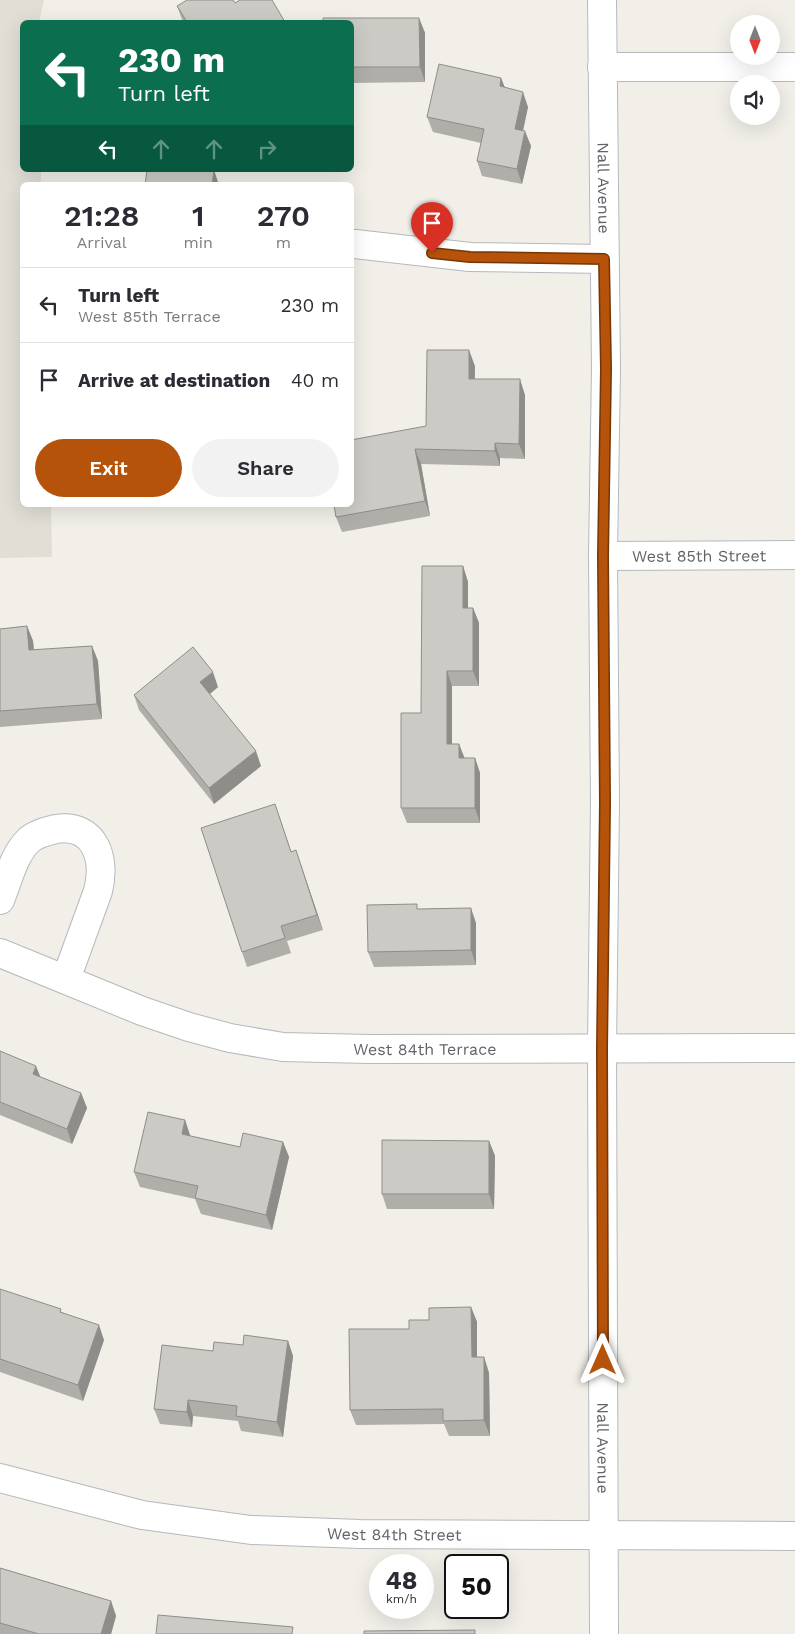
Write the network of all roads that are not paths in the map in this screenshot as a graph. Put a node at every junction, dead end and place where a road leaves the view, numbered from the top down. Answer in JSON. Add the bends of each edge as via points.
{"nodes":[{"id":1,"x":602,"y":0,"type":"edge"},
{"id":2,"x":602,"y":67,"type":"junction"},
{"id":3,"x":795,"y":67,"type":"edge"},
{"id":4,"x":355,"y":244,"type":"dead end"},
{"id":5,"x":604,"y":259,"type":"junction"},
{"id":6,"x":603,"y":556,"type":"junction"},
{"id":7,"x":795,"y":556,"type":"edge"},
{"id":8,"x":0,"y":900,"type":"edge"},
{"id":9,"x":0,"y":953,"type":"edge"},
{"id":10,"x":66,"y":979,"type":"junction"},
{"id":11,"x":795,"y":1048,"type":"edge"},
{"id":12,"x":602,"y":1049,"type":"junction"},
{"id":13,"x":0,"y":1478,"type":"edge"},
{"id":14,"x":604,"y":1536,"type":"junction"},
{"id":15,"x":795,"y":1536,"type":"edge"},
{"id":16,"x":604,"y":1634,"type":"edge"}],
"edges":[{"from":1,"to":2,"type":"street","name":"Nall Avenue"},
{"from":2,"to":3,"type":"street"},
{"from":2,"to":5,"type":"street","name":"Nall Avenue"},
{"from":4,"to":5,"type":"street","via":[[470,257]]},
{"from":5,"to":6,"type":"street","name":"Nall Avenue"},
{"from":6,"to":7,"type":"street","name":"West 85th Street"},
{"from":6,"to":12,"type":"street","name":"Nall Avenue","via":[[605,803]]},
{"from":8,"to":10,"type":"street","via":[[20,850],[29,839],[61,828],[74,829],[92,840],[101,877]]},
{"from":9,"to":10,"type":"street","name":"West 84th Terrace"},
{"from":10,"to":12,"type":"street","name":"West 84th Terrace","via":[[189,1027],[283,1047]]},
{"from":11,"to":12,"type":"street","name":"West 84th Terrace"},
{"from":12,"to":14,"type":"street","name":"Nall Avenue"},
{"from":13,"to":14,"type":"street","name":"West 84th Street","via":[[142,1515],[252,1530]]},
{"from":14,"to":15,"type":"street","name":"West 84th Street"},
{"from":14,"to":16,"type":"street","name":"Nall Avenue"}]}
